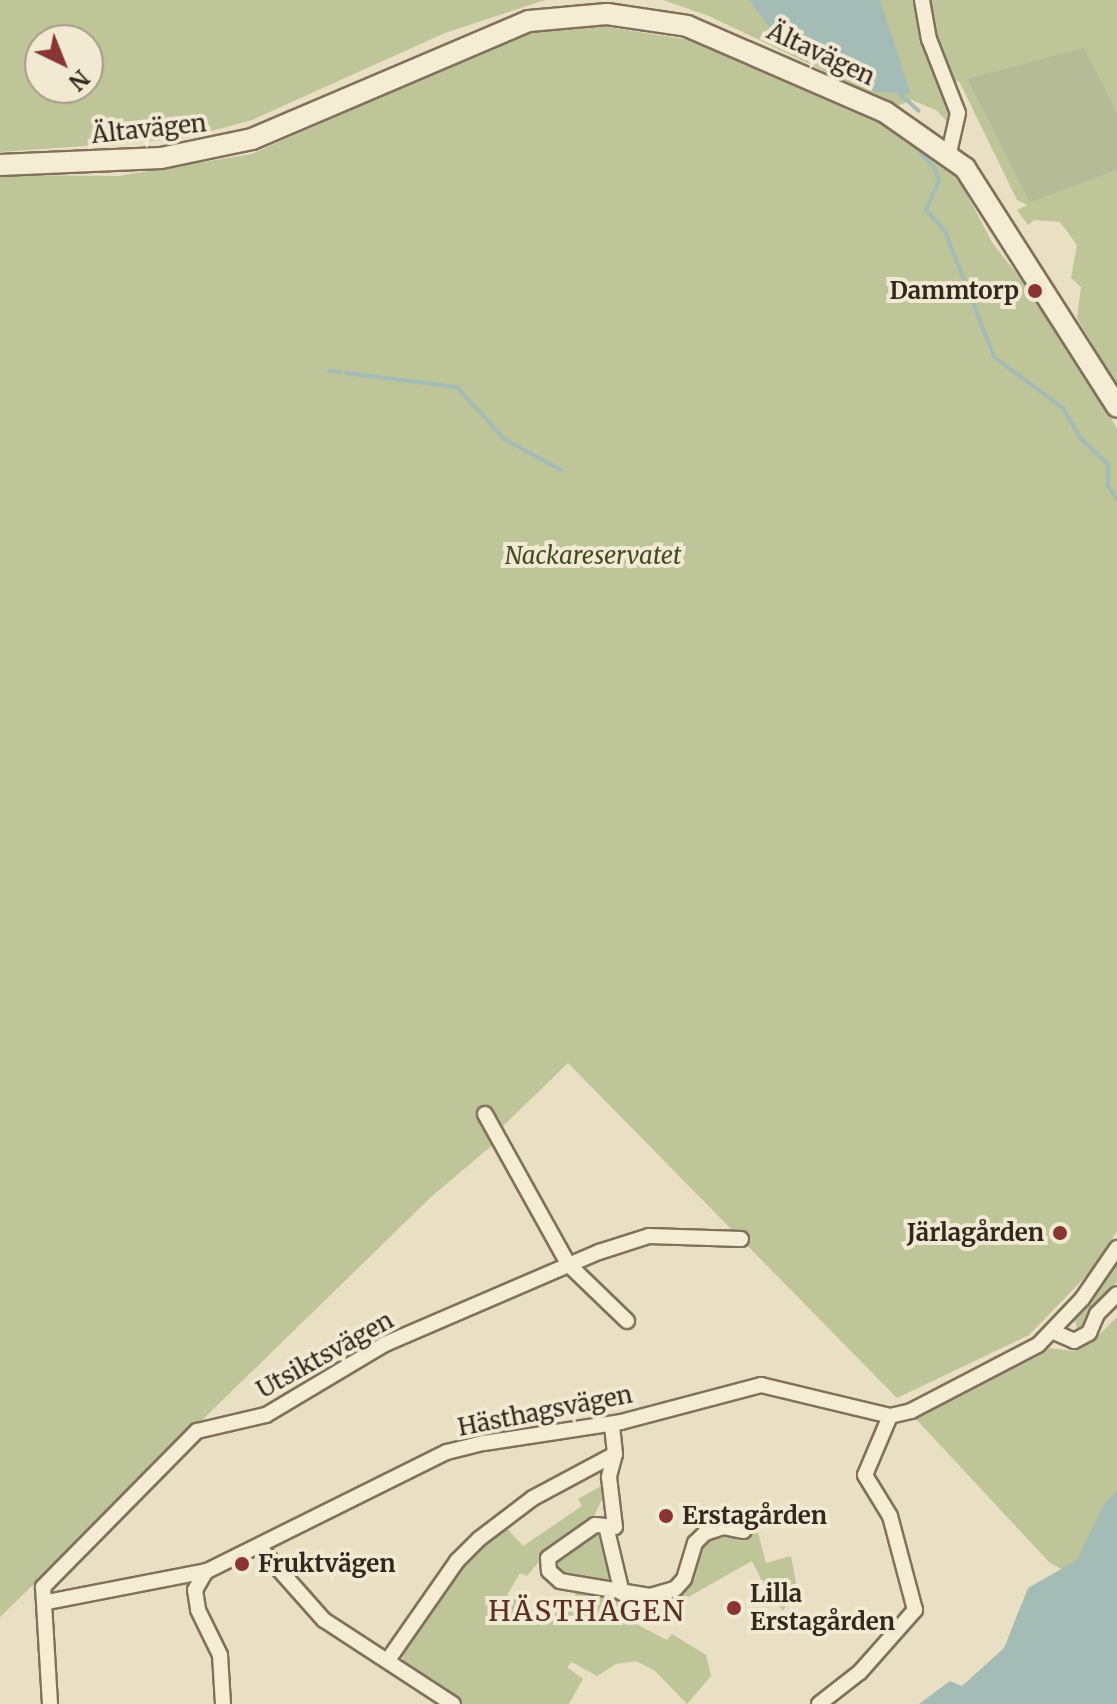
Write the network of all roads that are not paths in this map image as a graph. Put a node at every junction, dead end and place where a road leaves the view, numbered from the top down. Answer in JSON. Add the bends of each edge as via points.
{"nodes":[{"id":1,"x":922,"y":0,"type":"edge"},
{"id":2,"x":949,"y":153,"type":"junction"},
{"id":3,"x":0,"y":165,"type":"edge"},
{"id":4,"x":1117,"y":407,"type":"edge"},
{"id":5,"x":485,"y":1114,"type":"dead end"},
{"id":6,"x":741,"y":1239,"type":"dead end"},
{"id":7,"x":1117,"y":1248,"type":"edge"},
{"id":8,"x":568,"y":1264,"type":"junction"},
{"id":9,"x":1117,"y":1294,"type":"edge"},
{"id":10,"x":627,"y":1321,"type":"dead end"},
{"id":11,"x":1054,"y":1332,"type":"junction"},
{"id":12,"x":890,"y":1416,"type":"junction"},
{"id":13,"x":612,"y":1424,"type":"junction"},
{"id":14,"x":615,"y":1454,"type":"junction"},
{"id":15,"x":610,"y":1526,"type":"junction"},
{"id":16,"x":744,"y":1531,"type":"dead end"},
{"id":17,"x":260,"y":1548,"type":"junction"},
{"id":18,"x":207,"y":1571,"type":"junction"},
{"id":19,"x":622,"y":1593,"type":"junction"},
{"id":20,"x":47,"y":1602,"type":"junction"},
{"id":21,"x":388,"y":1660,"type":"junction"},
{"id":22,"x":50,"y":1704,"type":"edge"},
{"id":23,"x":223,"y":1704,"type":"edge"},
{"id":24,"x":453,"y":1704,"type":"edge"},
{"id":25,"x":819,"y":1704,"type":"edge"}],
"edges":[{"from":1,"to":2,"type":"street","via":[[929,39],[958,113]]},
{"from":2,"to":3,"type":"main road","name":"Ältavägen","via":[[885,112],[723,37],[607,14],[529,21],[498,30],[295,122],[216,149],[161,158]]},
{"from":2,"to":4,"type":"main road","name":"Ältavägen","via":[[999,216]]},
{"from":5,"to":8,"type":"street"},
{"from":6,"to":8,"type":"street","name":"Utsiktsvägen","via":[[649,1236]]},
{"from":7,"to":11,"type":"street"},
{"from":8,"to":10,"type":"street"},
{"from":8,"to":20,"type":"street","name":"Utsiktsvägen","via":[[385,1344],[266,1415],[197,1431],[51,1574],[43,1587]]},
{"from":9,"to":11,"type":"street","via":[[1097,1314],[1089,1333],[1074,1341]]},
{"from":11,"to":12,"type":"street","via":[[932,1402]]},
{"from":12,"to":13,"type":"street","name":"Hästhagsvägen","via":[[761,1385]]},
{"from":12,"to":25,"type":"street","via":[[865,1475],[890,1516],[915,1610],[860,1672]]},
{"from":13,"to":14,"type":"street"},
{"from":13,"to":17,"type":"street","name":"Hästhagsvägen","via":[[447,1452]]},
{"from":14,"to":15,"type":"street","via":[[609,1477]]},
{"from":14,"to":21,"type":"street","via":[[533,1498],[479,1539],[457,1561]]},
{"from":15,"to":19,"type":"street"},
{"from":15,"to":19,"type":"street","via":[[595,1525],[565,1544],[548,1558],[549,1571],[572,1584]]},
{"from":16,"to":19,"type":"street","via":[[723,1527],[705,1533],[695,1543],[684,1579],[675,1589],[650,1596]]},
{"from":17,"to":18,"type":"street","name":"Hästhagsvägen"},
{"from":17,"to":21,"type":"street","via":[[324,1620]]},
{"from":18,"to":20,"type":"street","name":"Hästhagsvägen"},
{"from":18,"to":23,"type":"street","via":[[195,1590],[220,1655]]},
{"from":20,"to":22,"type":"street","name":"Utsiktsvägen"},
{"from":21,"to":24,"type":"street"}]}
